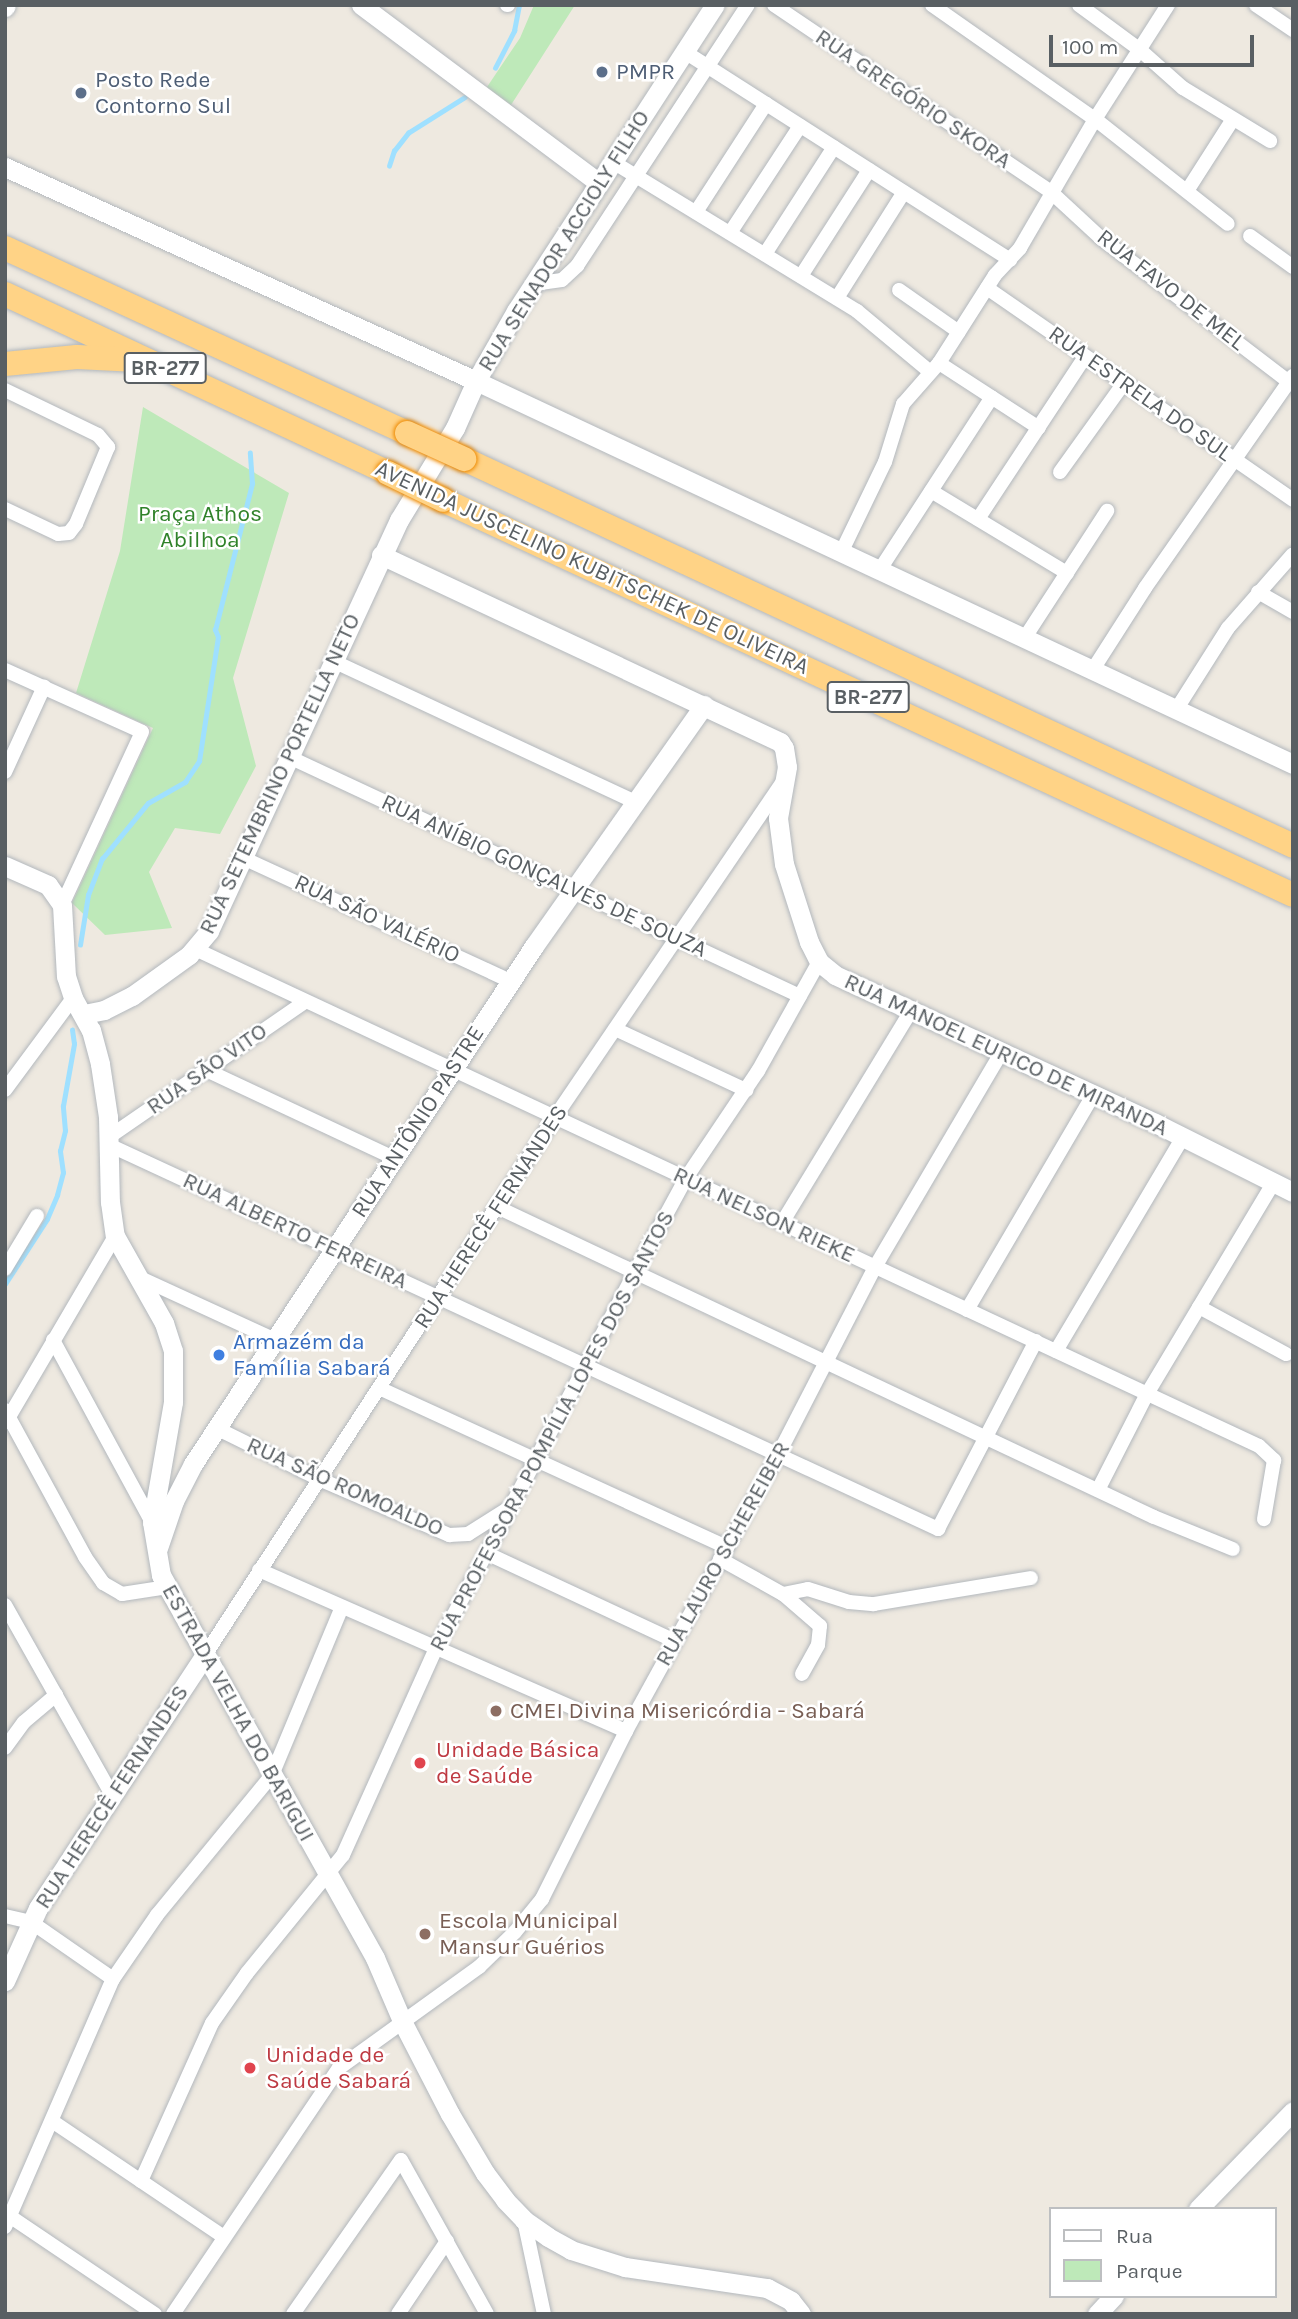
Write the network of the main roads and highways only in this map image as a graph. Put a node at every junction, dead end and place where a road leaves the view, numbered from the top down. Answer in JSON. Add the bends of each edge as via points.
{"nodes":[{"id":1,"x":5,"y":248,"type":"edge"},
{"id":2,"x":5,"y":294,"type":"edge"},
{"id":3,"x":151,"y":361,"type":"junction"},
{"id":4,"x":5,"y":364,"type":"edge"},
{"id":5,"x":1293,"y":846,"type":"edge"},
{"id":6,"x":1293,"y":895,"type":"edge"}],
"edges":[{"from":1,"to":5,"type":"highway","name":"AVENIDA JUSCELINO KUBITSCHEK DE OLIVEIRA","number":"BR-277","bridge":true},
{"from":2,"to":3,"type":"highway","name":"AVENIDA JUSCELINO KUBITSCHEK DE OLIVEIRA","number":"BR-277"},
{"from":3,"to":4,"type":"highway","via":[[77,357]]},
{"from":3,"to":6,"type":"highway","name":"AVENIDA JUSCELINO KUBITSCHEK DE OLIVEIRA","number":"BR-277","bridge":true}]}
